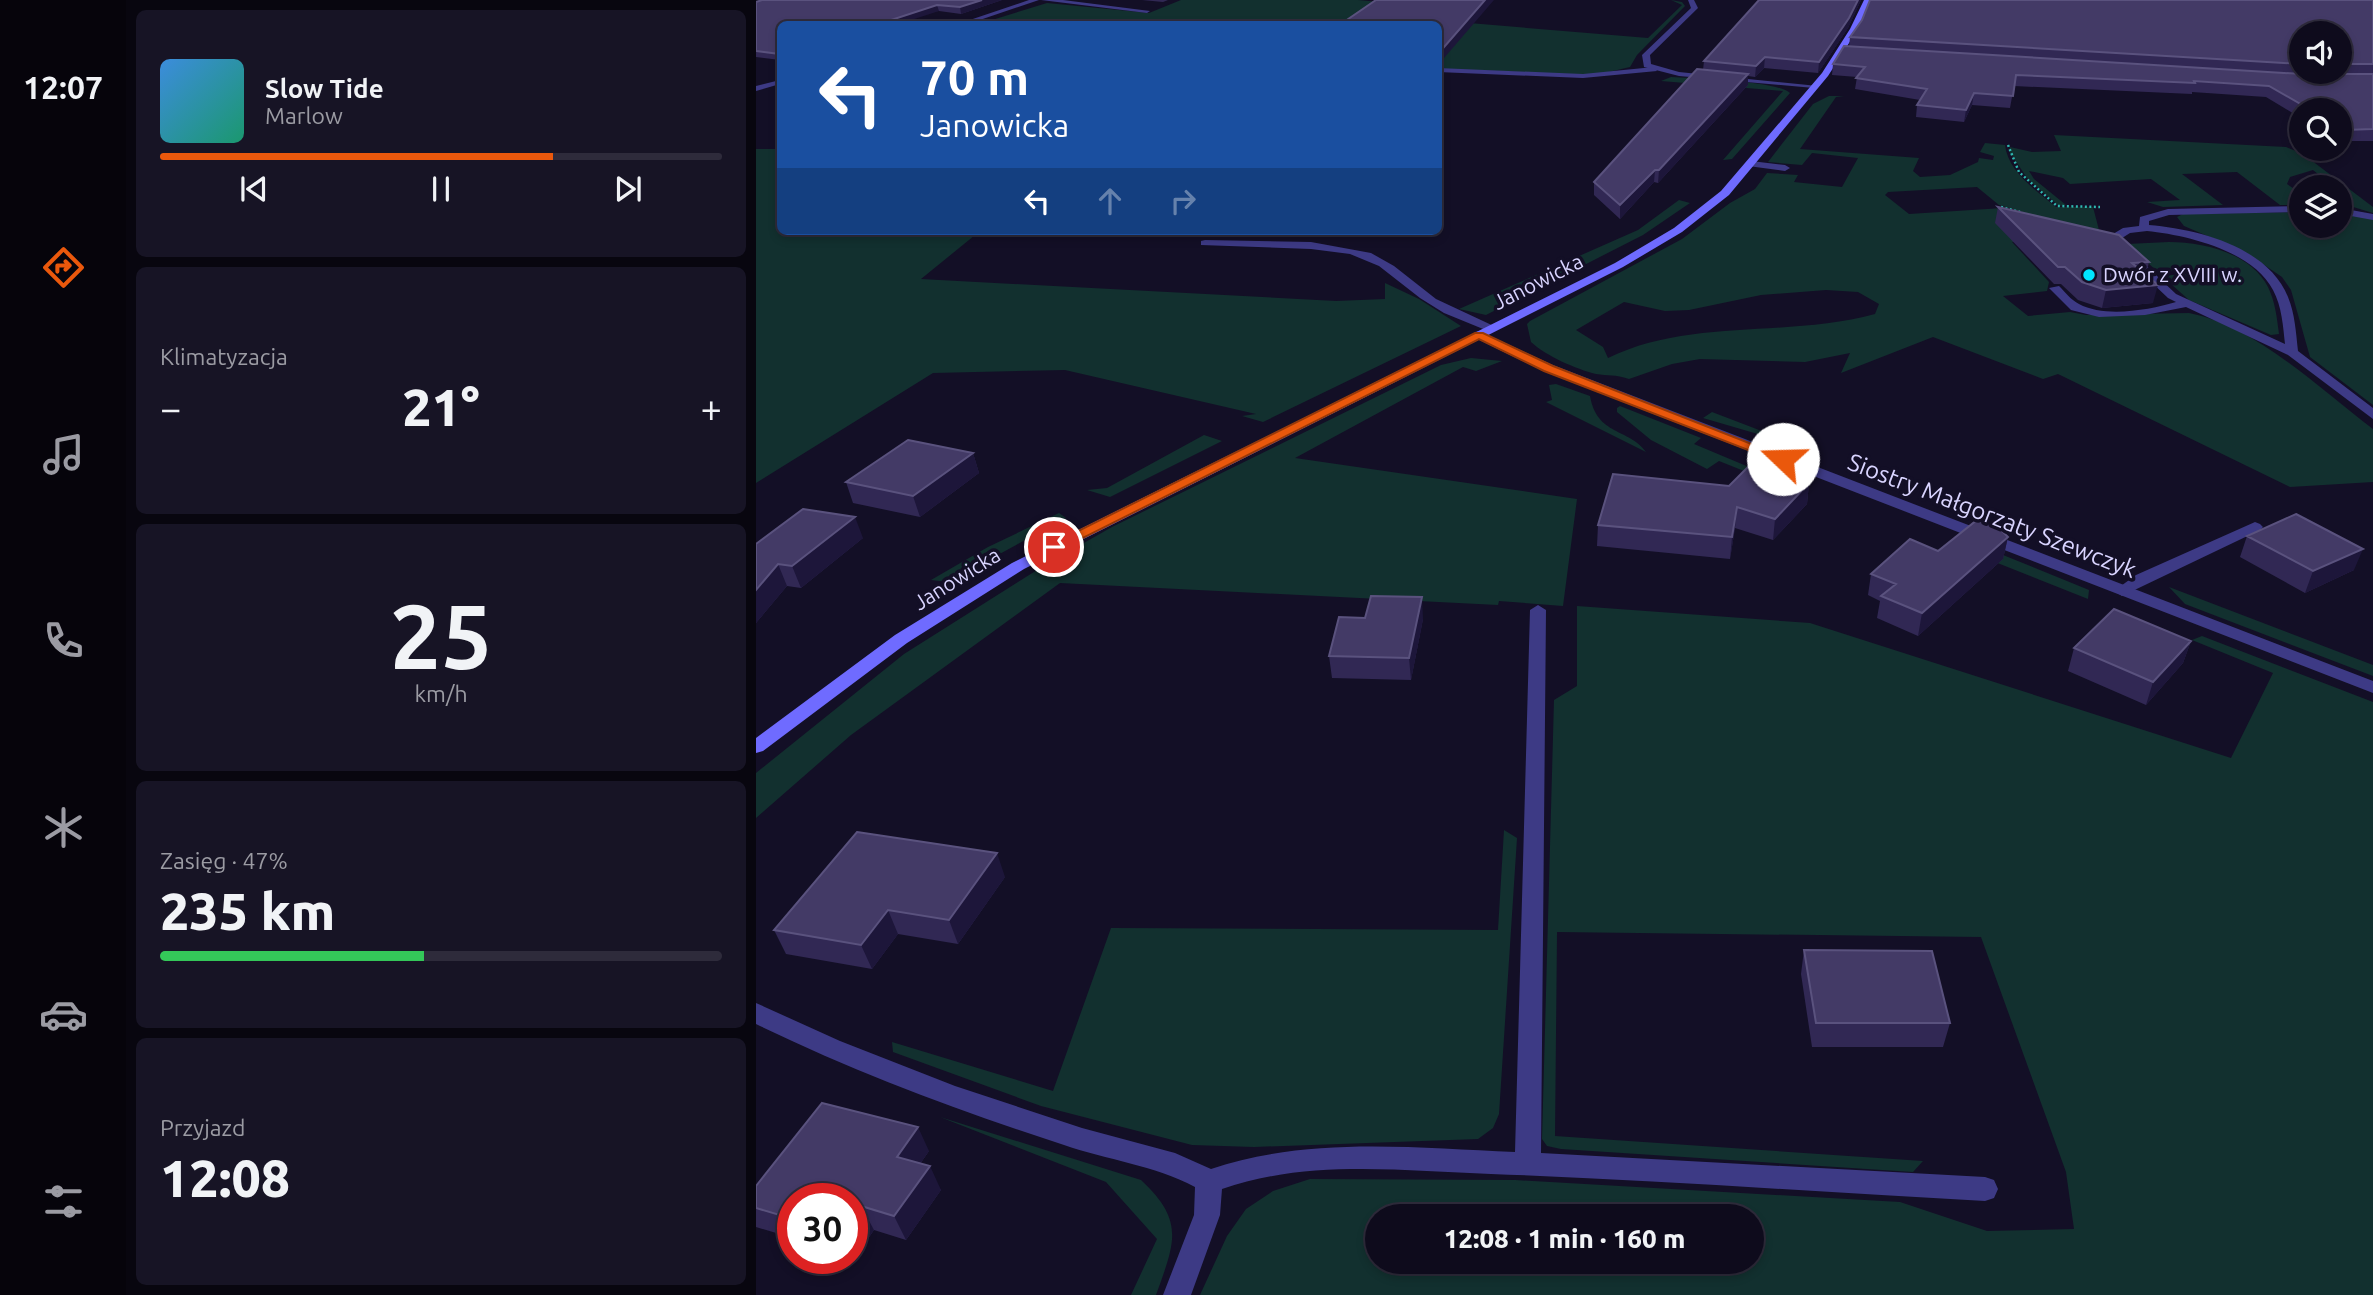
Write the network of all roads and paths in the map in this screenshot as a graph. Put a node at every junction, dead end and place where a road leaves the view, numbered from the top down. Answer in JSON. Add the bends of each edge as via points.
{"nodes":[{"id":1,"x":1036,"y":0,"type":"edge"},
{"id":2,"x":1044,"y":0,"type":"edge"},
{"id":3,"x":1690,"y":0,"type":"edge"},
{"id":4,"x":1867,"y":0,"type":"edge"},
{"id":5,"x":1147,"y":11,"type":"dead end"},
{"id":6,"x":971,"y":21,"type":"edge"},
{"id":7,"x":1840,"y":52,"type":"junction"},
{"id":8,"x":1852,"y":53,"type":"edge"},
{"id":9,"x":1654,"y":69,"type":"junction"},
{"id":10,"x":1442,"y":70,"type":"edge"},
{"id":11,"x":777,"y":83,"type":"edge"},
{"id":12,"x":1814,"y":86,"type":"junction"},
{"id":13,"x":756,"y":89,"type":"edge"},
{"id":14,"x":2007,"y":145,"type":"dead end"},
{"id":15,"x":1751,"y":164,"type":"junction"},
{"id":16,"x":1785,"y":168,"type":"dead end"},
{"id":17,"x":2001,"y":207,"type":"edge"},
{"id":18,"x":2100,"y":207,"type":"dead end"},
{"id":19,"x":2289,"y":209,"type":"edge"},
{"id":20,"x":2352,"y":213,"type":"edge"},
{"id":21,"x":2027,"y":214,"type":"edge"},
{"id":22,"x":2373,"y":216,"type":"edge"},
{"id":23,"x":2144,"y":226,"type":"junction"},
{"id":24,"x":1205,"y":243,"type":"dead end"},
{"id":25,"x":2055,"y":288,"type":"edge"},
{"id":26,"x":2184,"y":304,"type":"junction"},
{"id":27,"x":1486,"y":332,"type":"junction"},
{"id":28,"x":2292,"y":352,"type":"junction"},
{"id":29,"x":2373,"y":415,"type":"edge"},
{"id":30,"x":2255,"y":527,"type":"dead end"},
{"id":31,"x":2122,"y":591,"type":"junction"},
{"id":32,"x":1538,"y":610,"type":"dead end"},
{"id":33,"x":2373,"y":687,"type":"edge"},
{"id":34,"x":756,"y":747,"type":"edge"},
{"id":35,"x":756,"y":1013,"type":"edge"},
{"id":36,"x":1528,"y":1164,"type":"junction"},
{"id":37,"x":1209,"y":1181,"type":"junction"},
{"id":38,"x":1985,"y":1189,"type":"dead end"},
{"id":39,"x":1177,"y":1295,"type":"edge"}],
"edges":[{"from":1,"to":6,"type":"street"},
{"from":2,"to":5,"type":"street"},
{"from":3,"to":9,"type":"street","via":[[1695,8],[1646,55],[1644,62]]},
{"from":4,"to":7,"type":"street","name":"Janowicka"},
{"from":7,"to":8,"type":"street"},
{"from":7,"to":12,"type":"street","name":"Janowicka"},
{"from":9,"to":10,"type":"street","via":[[1583,76]]},
{"from":9,"to":12,"type":"street"},
{"from":11,"to":13,"type":"street"},
{"from":12,"to":15,"type":"street","name":"Janowicka"},
{"from":14,"to":18,"type":"path","via":[[2009,156],[2025,178],[2057,206]]},
{"from":15,"to":16,"type":"street"},
{"from":15,"to":27,"type":"street","name":"Janowicka","via":[[1699,216],[1670,235]]},
{"from":17,"to":21,"type":"path"},
{"from":19,"to":23,"type":"street","via":[[2168,212],[2144,219]]},
{"from":20,"to":22,"type":"street"},
{"from":23,"to":26,"type":"street","via":[[2118,233],[2112,239],[2114,244]]},
{"from":23,"to":28,"type":"street","via":[[2210,242],[2268,273],[2283,295]]},
{"from":24,"to":27,"type":"street","name":"Siostry Małgorzaty Szewczyk","via":[[1339,249],[1366,255]]},
{"from":25,"to":26,"type":"street","via":[[2075,307],[2094,312],[2153,311]]},
{"from":26,"to":28,"type":"street"},
{"from":27,"to":31,"type":"street","name":"Siostry Małgorzaty Szewczyk","via":[[1548,368]]},
{"from":27,"to":34,"type":"street","name":"Janowicka","via":[[1017,566],[901,639]]},
{"from":28,"to":29,"type":"street"},
{"from":30,"to":31,"type":"street"},
{"from":31,"to":33,"type":"street","name":"Siostry Małgorzaty Szewczyk"},
{"from":32,"to":36,"type":"street"},
{"from":35,"to":37,"type":"street","via":[[922,1085],[1067,1136],[1186,1167]]},
{"from":36,"to":37,"type":"street","via":[[1322,1158],[1248,1168]]},
{"from":36,"to":38,"type":"street"},
{"from":37,"to":39,"type":"street","via":[[1207,1215]]}]}
